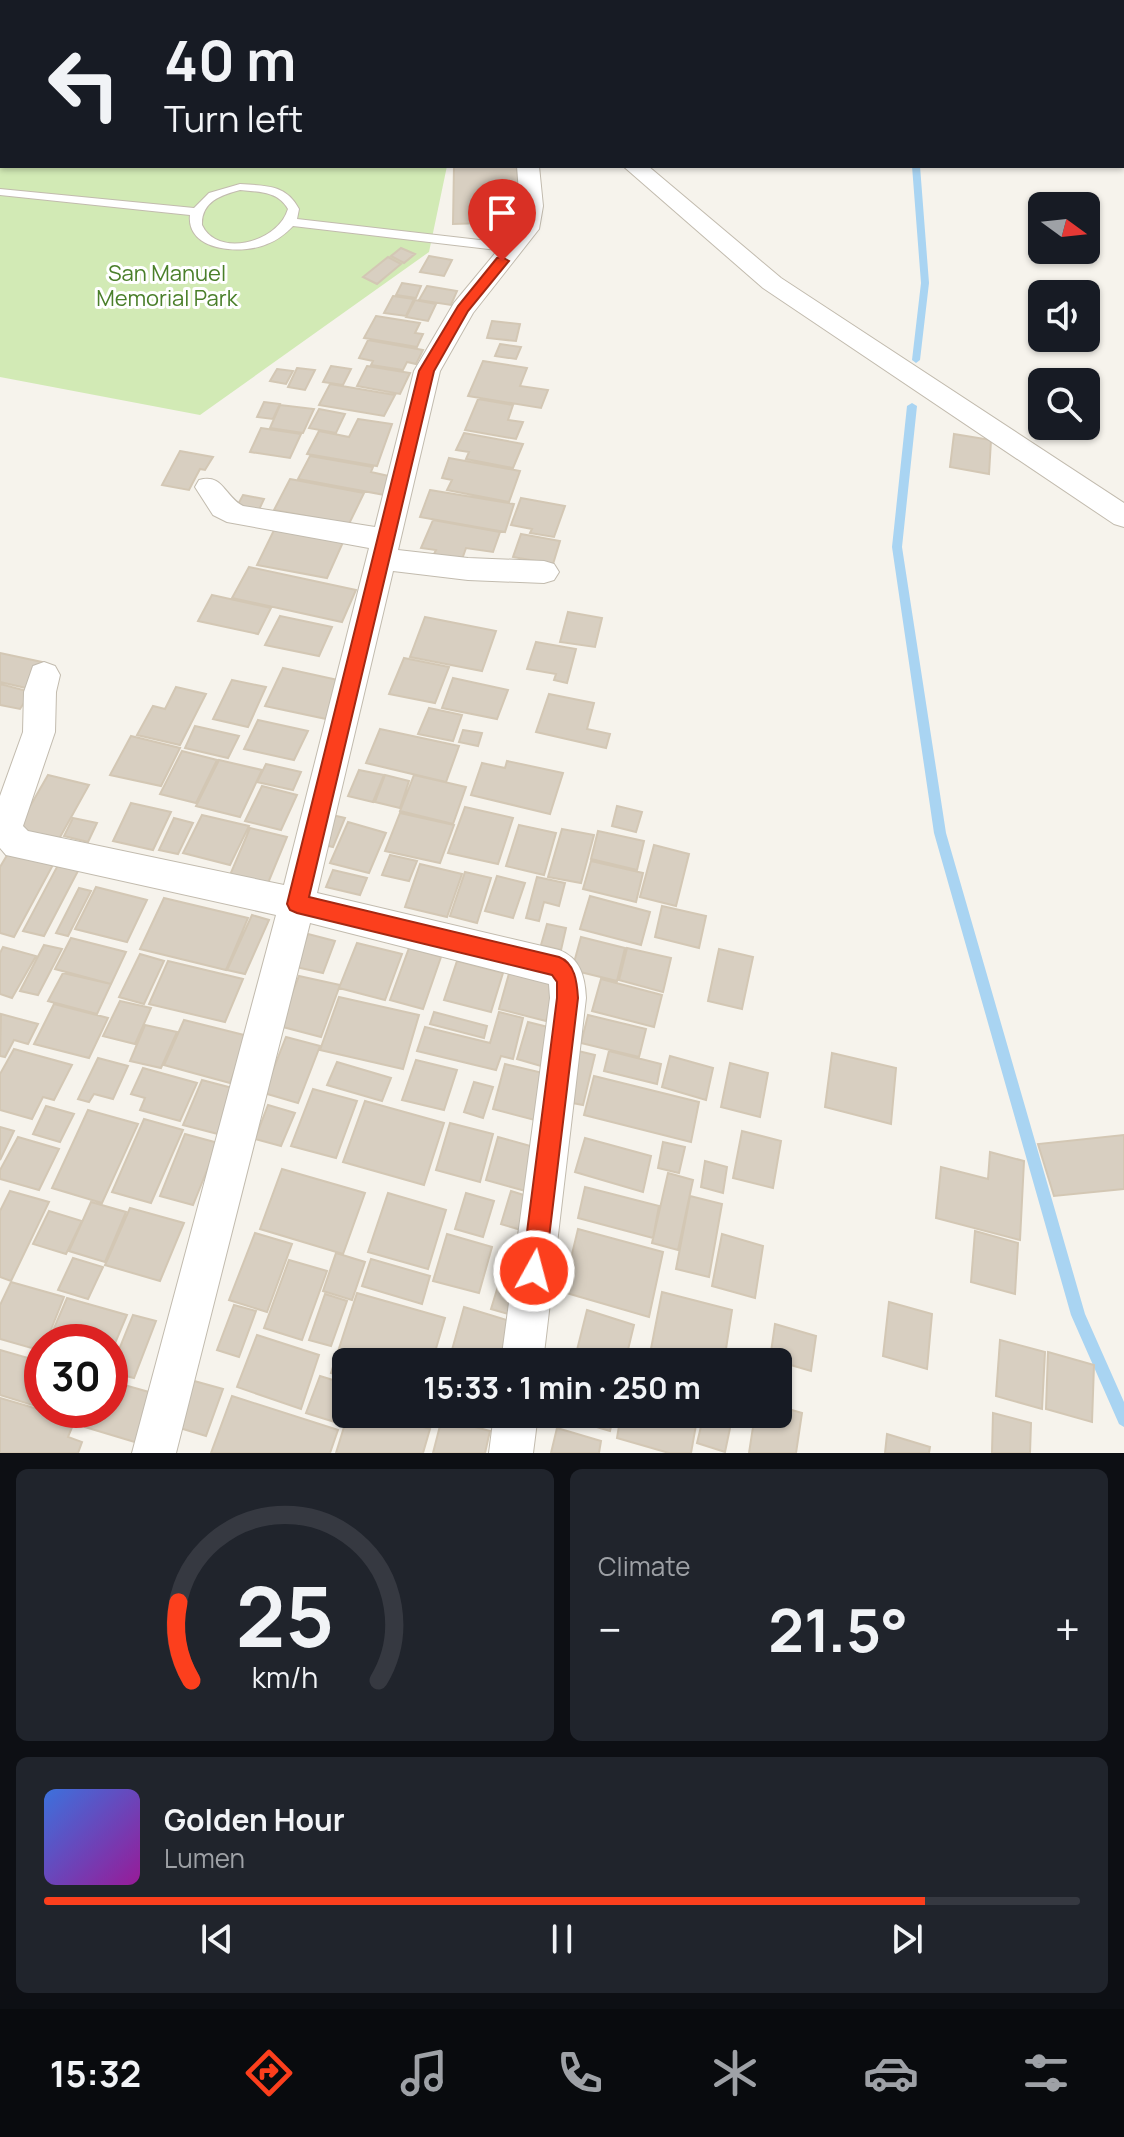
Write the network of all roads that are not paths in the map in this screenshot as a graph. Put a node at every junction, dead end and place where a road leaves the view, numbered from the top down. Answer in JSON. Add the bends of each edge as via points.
{"nodes":[{"id":1,"x":528,"y":168,"type":"edge"},
{"id":2,"x":636,"y":168,"type":"edge"},
{"id":3,"x":0,"y":192,"type":"edge"},
{"id":4,"x":196,"y":212,"type":"junction"},
{"id":5,"x":293,"y":222,"type":"junction"},
{"id":6,"x":515,"y":248,"type":"junction"},
{"id":7,"x":209,"y":487,"type":"dead end"},
{"id":8,"x":1124,"y":517,"type":"edge"},
{"id":9,"x":384,"y":549,"type":"junction"},
{"id":10,"x":544,"y":572,"type":"dead end"},
{"id":11,"x":44,"y":675,"type":"dead end"},
{"id":12,"x":297,"y":904,"type":"junction"},
{"id":13,"x":524,"y":1348,"type":"edge"},
{"id":14,"x":514,"y":1428,"type":"edge"},
{"id":15,"x":154,"y":1453,"type":"edge"},
{"id":16,"x":511,"y":1453,"type":"edge"}],
"edges":[{"from":1,"to":6,"type":"street","via":[[532,217]]},
{"from":2,"to":8,"type":"street","via":[[772,283]]},
{"from":3,"to":4,"type":"lane"},
{"from":4,"to":5,"type":"lane","via":[[200,234],[229,246],[267,241]]},
{"from":4,"to":5,"type":"lane","via":[[221,192],[260,187],[290,199]]},
{"from":5,"to":6,"type":"lane"},
{"from":6,"to":9,"type":"street","via":[[463,309],[427,371]]},
{"from":7,"to":9,"type":"street","via":[[223,508],[237,515]]},
{"from":9,"to":10,"type":"street","via":[[468,569]]},
{"from":9,"to":12,"type":"street"},
{"from":11,"to":12,"type":"street","via":[[39,732],[5,829],[9,838]]},
{"from":12,"to":13,"type":"street","via":[[559,967],[567,980]]},
{"from":12,"to":15,"type":"street"},
{"from":14,"to":16,"type":"street"}]}
